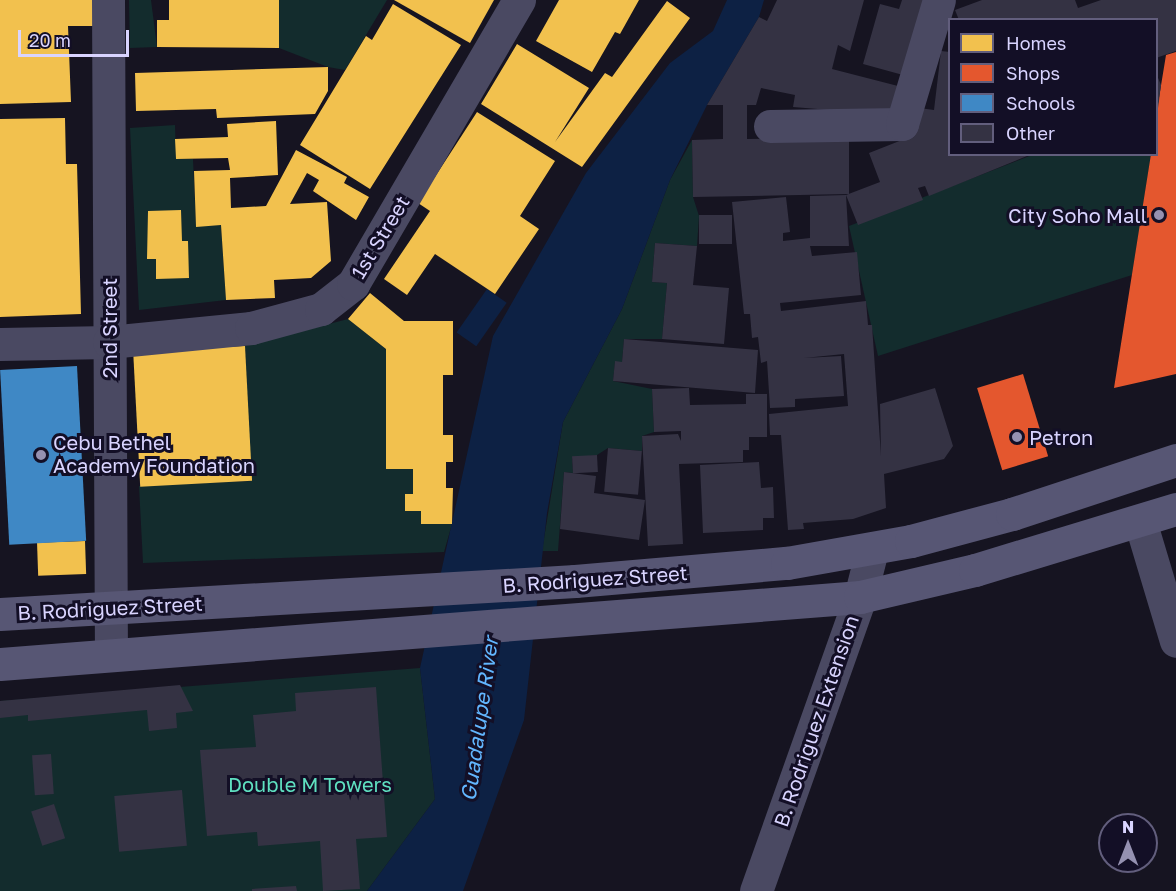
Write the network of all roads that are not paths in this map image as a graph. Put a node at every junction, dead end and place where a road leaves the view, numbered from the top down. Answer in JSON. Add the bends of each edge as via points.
{"nodes":[{"id":1,"x":108,"y":0,"type":"edge"},
{"id":2,"x":519,"y":0,"type":"edge"},
{"id":3,"x":939,"y":0,"type":"edge"},
{"id":4,"x":770,"y":126,"type":"dead end"},
{"id":5,"x":109,"y":342,"type":"junction"},
{"id":6,"x":0,"y":344,"type":"edge"},
{"id":7,"x":1176,"y":460,"type":"edge"},
{"id":8,"x":1176,"y":509,"type":"edge"},
{"id":9,"x":1140,"y":521,"type":"junction"},
{"id":10,"x":872,"y":550,"type":"junction"},
{"id":11,"x":860,"y":597,"type":"junction"},
{"id":12,"x":111,"y":608,"type":"junction"},
{"id":13,"x":0,"y":614,"type":"edge"},
{"id":14,"x":1176,"y":641,"type":"edge"},
{"id":15,"x":111,"y":655,"type":"junction"},
{"id":16,"x":0,"y":664,"type":"edge"},
{"id":17,"x":756,"y":891,"type":"edge"}],
"edges":[{"from":1,"to":5,"type":"street","name":"2nd Street"},
{"from":2,"to":5,"type":"street","name":"1st Street","via":[[353,284],[321,309],[251,328]]},
{"from":3,"to":4,"type":"street","via":[[902,124]]},
{"from":5,"to":6,"type":"street","name":"1st Street"},
{"from":5,"to":12,"type":"street","name":"2nd Street"},
{"from":7,"to":10,"type":"main road","name":"B. Rodriguez Street","via":[[1012,514]]},
{"from":8,"to":9,"type":"main road","name":"B. Rodriguez Street"},
{"from":9,"to":11,"type":"main road","name":"B. Rodriguez Street","via":[[956,576]]},
{"from":9,"to":14,"type":"street"},
{"from":10,"to":11,"type":"street","name":"B. Rodriguez Extension"},
{"from":10,"to":12,"type":"main road","name":"B. Rodriguez Street","via":[[787,563],[575,581]]},
{"from":11,"to":15,"type":"main road","name":"B. Rodriguez Street"},
{"from":11,"to":17,"type":"street","name":"B. Rodriguez Extension"},
{"from":12,"to":13,"type":"main road","name":"B. Rodriguez Street"},
{"from":12,"to":15,"type":"street","name":"2nd Street"},
{"from":15,"to":16,"type":"main road","name":"B. Rodriguez Street"}]}
